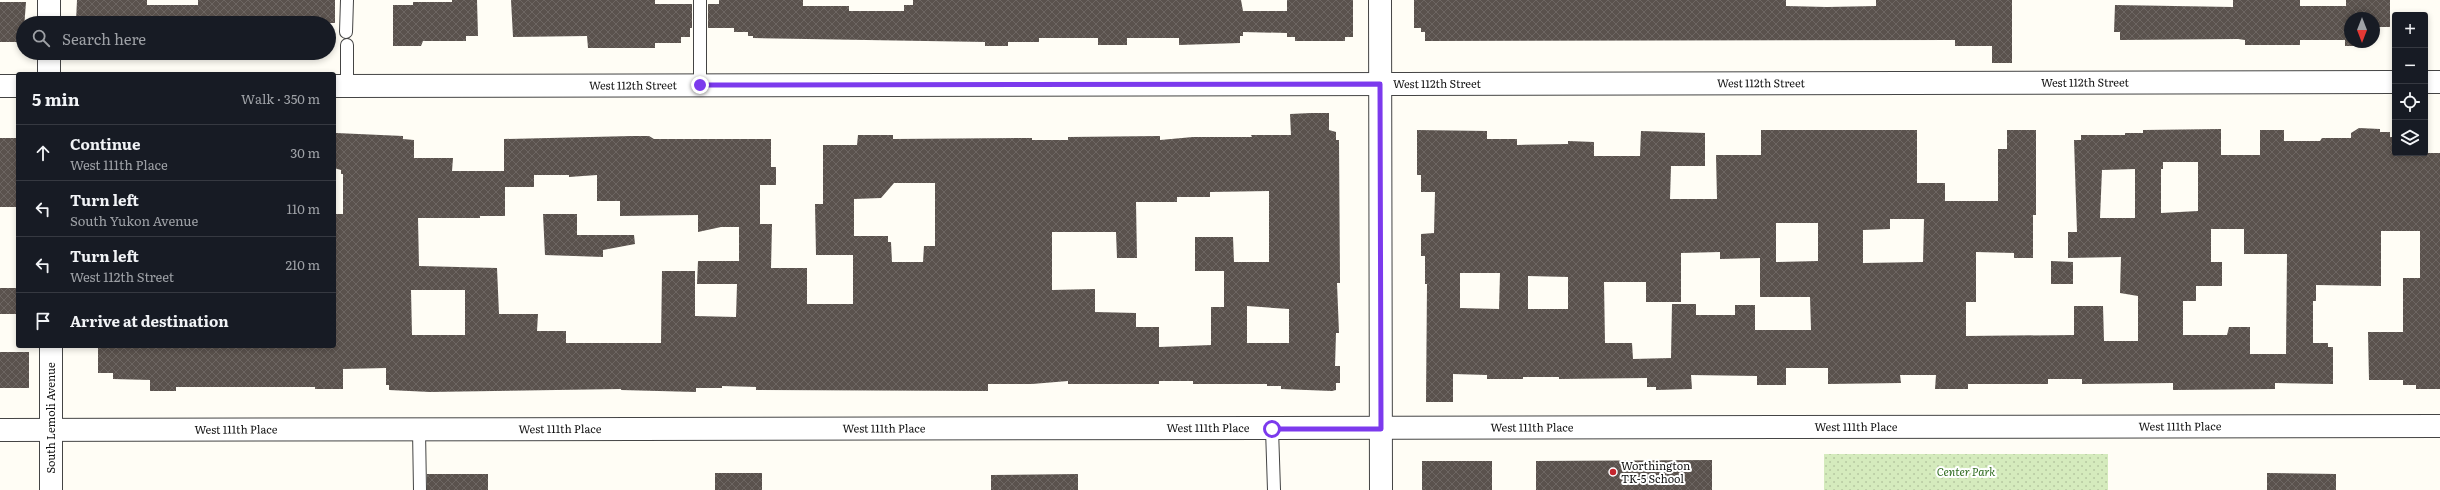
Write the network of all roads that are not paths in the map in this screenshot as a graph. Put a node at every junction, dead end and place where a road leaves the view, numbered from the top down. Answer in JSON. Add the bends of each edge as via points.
{"nodes":[{"id":1,"x":49,"y":0,"type":"edge"},
{"id":2,"x":347,"y":0,"type":"edge"},
{"id":3,"x":700,"y":0,"type":"edge"},
{"id":4,"x":1380,"y":0,"type":"edge"},
{"id":5,"x":49,"y":16,"type":"edge"},
{"id":6,"x":346,"y":32,"type":"dead end"},
{"id":7,"x":347,"y":45,"type":"dead end"},
{"id":8,"x":49,"y":60,"type":"edge"},
{"id":9,"x":49,"y":72,"type":"edge"},
{"id":10,"x":2392,"y":82,"type":"edge"},
{"id":11,"x":2428,"y":82,"type":"edge"},
{"id":12,"x":2440,"y":82,"type":"edge"},
{"id":13,"x":1380,"y":84,"type":"junction"},
{"id":14,"x":700,"y":85,"type":"junction"},
{"id":15,"x":0,"y":86,"type":"edge"},
{"id":16,"x":16,"y":86,"type":"edge"},
{"id":17,"x":340,"y":86,"type":"edge"},
{"id":18,"x":51,"y":348,"type":"edge"},
{"id":19,"x":2440,"y":426,"type":"edge"},
{"id":20,"x":1272,"y":429,"type":"junction"},
{"id":21,"x":1381,"y":429,"type":"junction"},
{"id":22,"x":0,"y":430,"type":"edge"},
{"id":23,"x":52,"y":430,"type":"junction"},
{"id":24,"x":419,"y":430,"type":"junction"},
{"id":25,"x":51,"y":490,"type":"edge"},
{"id":26,"x":420,"y":490,"type":"edge"},
{"id":27,"x":1274,"y":490,"type":"edge"},
{"id":28,"x":1381,"y":490,"type":"edge"}],
"edges":[{"from":1,"to":5,"type":"street"},
{"from":2,"to":6,"type":"lane"},
{"from":3,"to":14,"type":"lane"},
{"from":4,"to":13,"type":"street"},
{"from":7,"to":17,"type":"lane"},
{"from":8,"to":9,"type":"street"},
{"from":10,"to":13,"type":"street","name":"West 112th Street"},
{"from":11,"to":12,"type":"street"},
{"from":13,"to":14,"type":"street","name":"West 112th Street"},
{"from":13,"to":21,"type":"street"},
{"from":14,"to":17,"type":"street","name":"West 112th Street"},
{"from":15,"to":16,"type":"street"},
{"from":18,"to":23,"type":"street","name":"South Lemoli Avenue"},
{"from":19,"to":21,"type":"street","name":"West 111th Place"},
{"from":20,"to":21,"type":"street","name":"West 111th Place"},
{"from":20,"to":24,"type":"street","name":"West 111th Place"},
{"from":20,"to":27,"type":"lane"},
{"from":21,"to":28,"type":"street"},
{"from":22,"to":23,"type":"street","name":"West 111th Place"},
{"from":23,"to":24,"type":"street","name":"West 111th Place"},
{"from":23,"to":25,"type":"street","name":"South Lemoli Avenue"},
{"from":24,"to":26,"type":"lane"}]}
